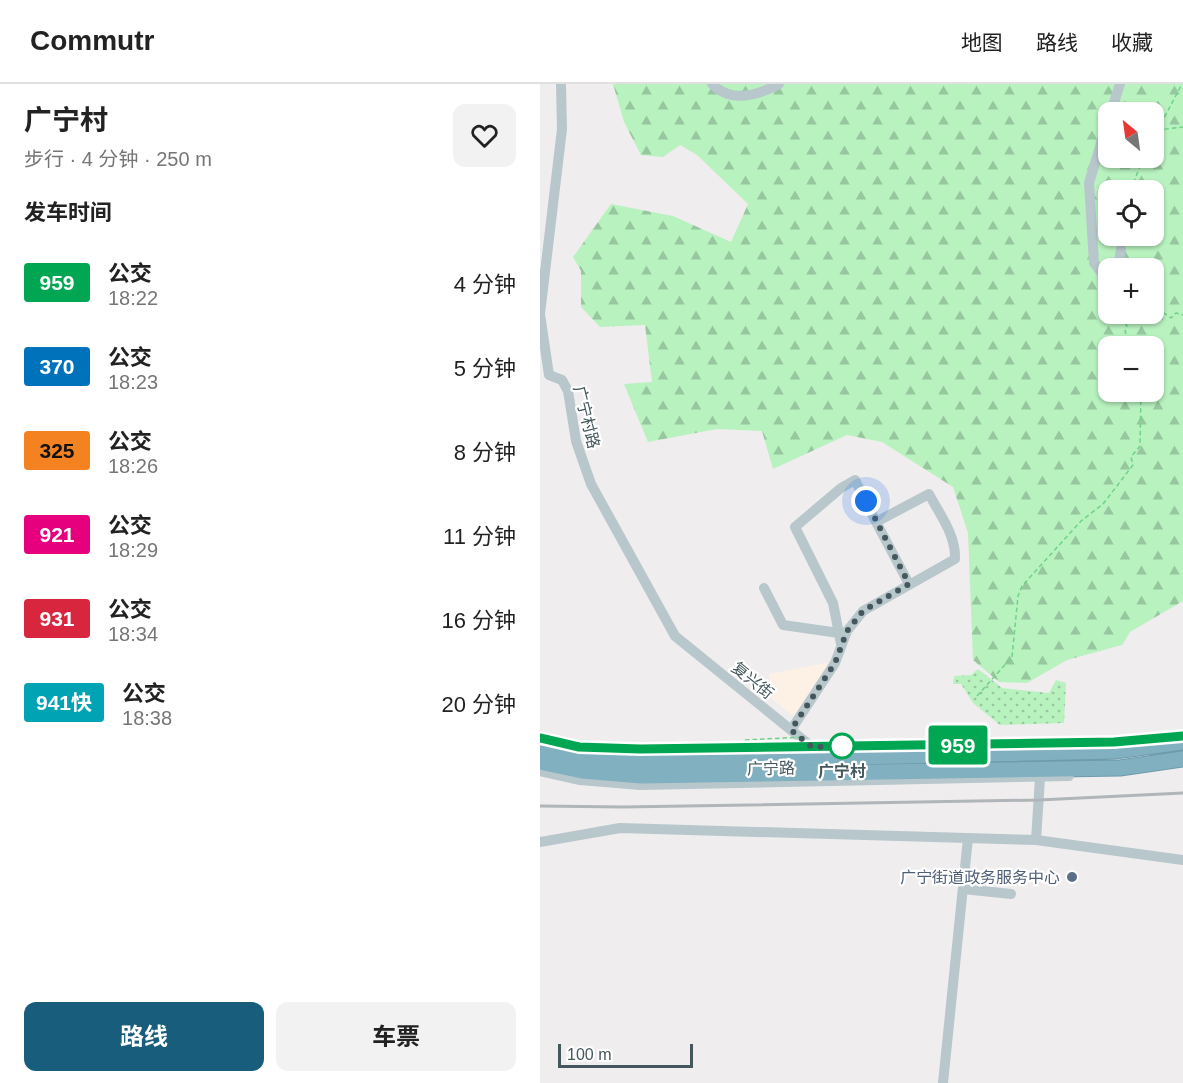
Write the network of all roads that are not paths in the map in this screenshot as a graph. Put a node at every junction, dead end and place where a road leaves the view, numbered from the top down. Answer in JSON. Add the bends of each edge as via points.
{"nodes":[{"id":1,"x":561,"y":84,"type":"edge"},
{"id":2,"x":712,"y":84,"type":"edge"},
{"id":3,"x":779,"y":84,"type":"edge"},
{"id":4,"x":1120,"y":84,"type":"edge"},
{"id":5,"x":1114,"y":102,"type":"edge"},
{"id":6,"x":1098,"y":153,"type":"edge"},
{"id":7,"x":1121,"y":249,"type":"dead end"},
{"id":8,"x":1120,"y":258,"type":"edge"},
{"id":9,"x":543,"y":266,"type":"edge"},
{"id":10,"x":1098,"y":268,"type":"edge"},
{"id":11,"x":540,"y":314,"type":"edge"},
{"id":12,"x":545,"y":376,"type":"edge"},
{"id":13,"x":876,"y":522,"type":"junction"},
{"id":14,"x":909,"y":584,"type":"junction"},
{"id":15,"x":764,"y":588,"type":"dead end"},
{"id":16,"x":839,"y":633,"type":"junction"},
{"id":17,"x":675,"y":636,"type":"joint"},
{"id":18,"x":841,"y":644,"type":"junction"},
{"id":19,"x":791,"y":730,"type":"junction"},
{"id":20,"x":1183,"y":736,"type":"edge"},
{"id":21,"x":540,"y":739,"type":"edge"},
{"id":22,"x":1183,"y":742,"type":"edge"},
{"id":23,"x":817,"y":746,"type":"junction"},
{"id":24,"x":540,"y":747,"type":"edge"},
{"id":25,"x":1183,"y":759,"type":"edge"},
{"id":26,"x":540,"y":762,"type":"edge"},
{"id":27,"x":1183,"y":767,"type":"edge"},
{"id":28,"x":540,"y":771,"type":"edge"},
{"id":29,"x":1040,"y":778,"type":"junction"},
{"id":30,"x":968,"y":838,"type":"junction"},
{"id":31,"x":1036,"y":840,"type":"junction"},
{"id":32,"x":540,"y":843,"type":"edge"},
{"id":33,"x":1183,"y":860,"type":"edge"},
{"id":34,"x":963,"y":889,"type":"junction"},
{"id":35,"x":1011,"y":894,"type":"dead end"},
{"id":36,"x":943,"y":1083,"type":"edge"}],
"edges":[{"from":1,"to":9,"type":"street","name":"广宁村路","via":[[562,129]]},
{"from":2,"to":3,"type":"street","via":[[717,89],[752,96]]},
{"from":4,"to":5,"type":"street"},
{"from":6,"to":10,"type":"street","via":[[1089,183],[1094,263]]},
{"from":7,"to":8,"type":"street"},
{"from":9,"to":11,"type":"street","name":"广宁村路"},
{"from":11,"to":12,"type":"street","name":"广宁村路"},
{"from":12,"to":17,"type":"street","name":"广宁村路","via":[[562,380],[568,391],[576,441],[591,484]]},
{"from":13,"to":14,"type":"street"},
{"from":13,"to":14,"type":"street","via":[[929,494],[951,535],[955,559]]},
{"from":13,"to":16,"type":"street","via":[[855,480],[795,527],[833,603]]},
{"from":14,"to":18,"type":"street","via":[[863,611]]},
{"from":15,"to":16,"type":"street","via":[[783,625]]},
{"from":16,"to":18,"type":"street"},
{"from":17,"to":19,"type":"street","name":"复兴街"},
{"from":18,"to":19,"type":"street","via":[[835,663]]},
{"from":19,"to":23,"type":"street","name":"复兴街"},
{"from":20,"to":23,"type":"street","name":"广宁路","via":[[1114,742]]},
{"from":21,"to":23,"type":"street","name":"广宁路","via":[[579,747],[630,749]]},
{"from":22,"to":24,"type":"highway","via":[[1115,751],[642,762],[580,757]]},
{"from":25,"to":26,"type":"highway","via":[[1120,768],[642,776],[582,771]]},
{"from":27,"to":29,"type":"street","name":"广宁路"},
{"from":28,"to":29,"type":"street","name":"广宁路","via":[[580,780],[640,785]]},
{"from":29,"to":31,"type":"street"},
{"from":30,"to":31,"type":"street"},
{"from":30,"to":32,"type":"street","via":[[620,828]]},
{"from":30,"to":34,"type":"street"},
{"from":31,"to":33,"type":"street"},
{"from":34,"to":35,"type":"street"},
{"from":34,"to":36,"type":"street"}]}
